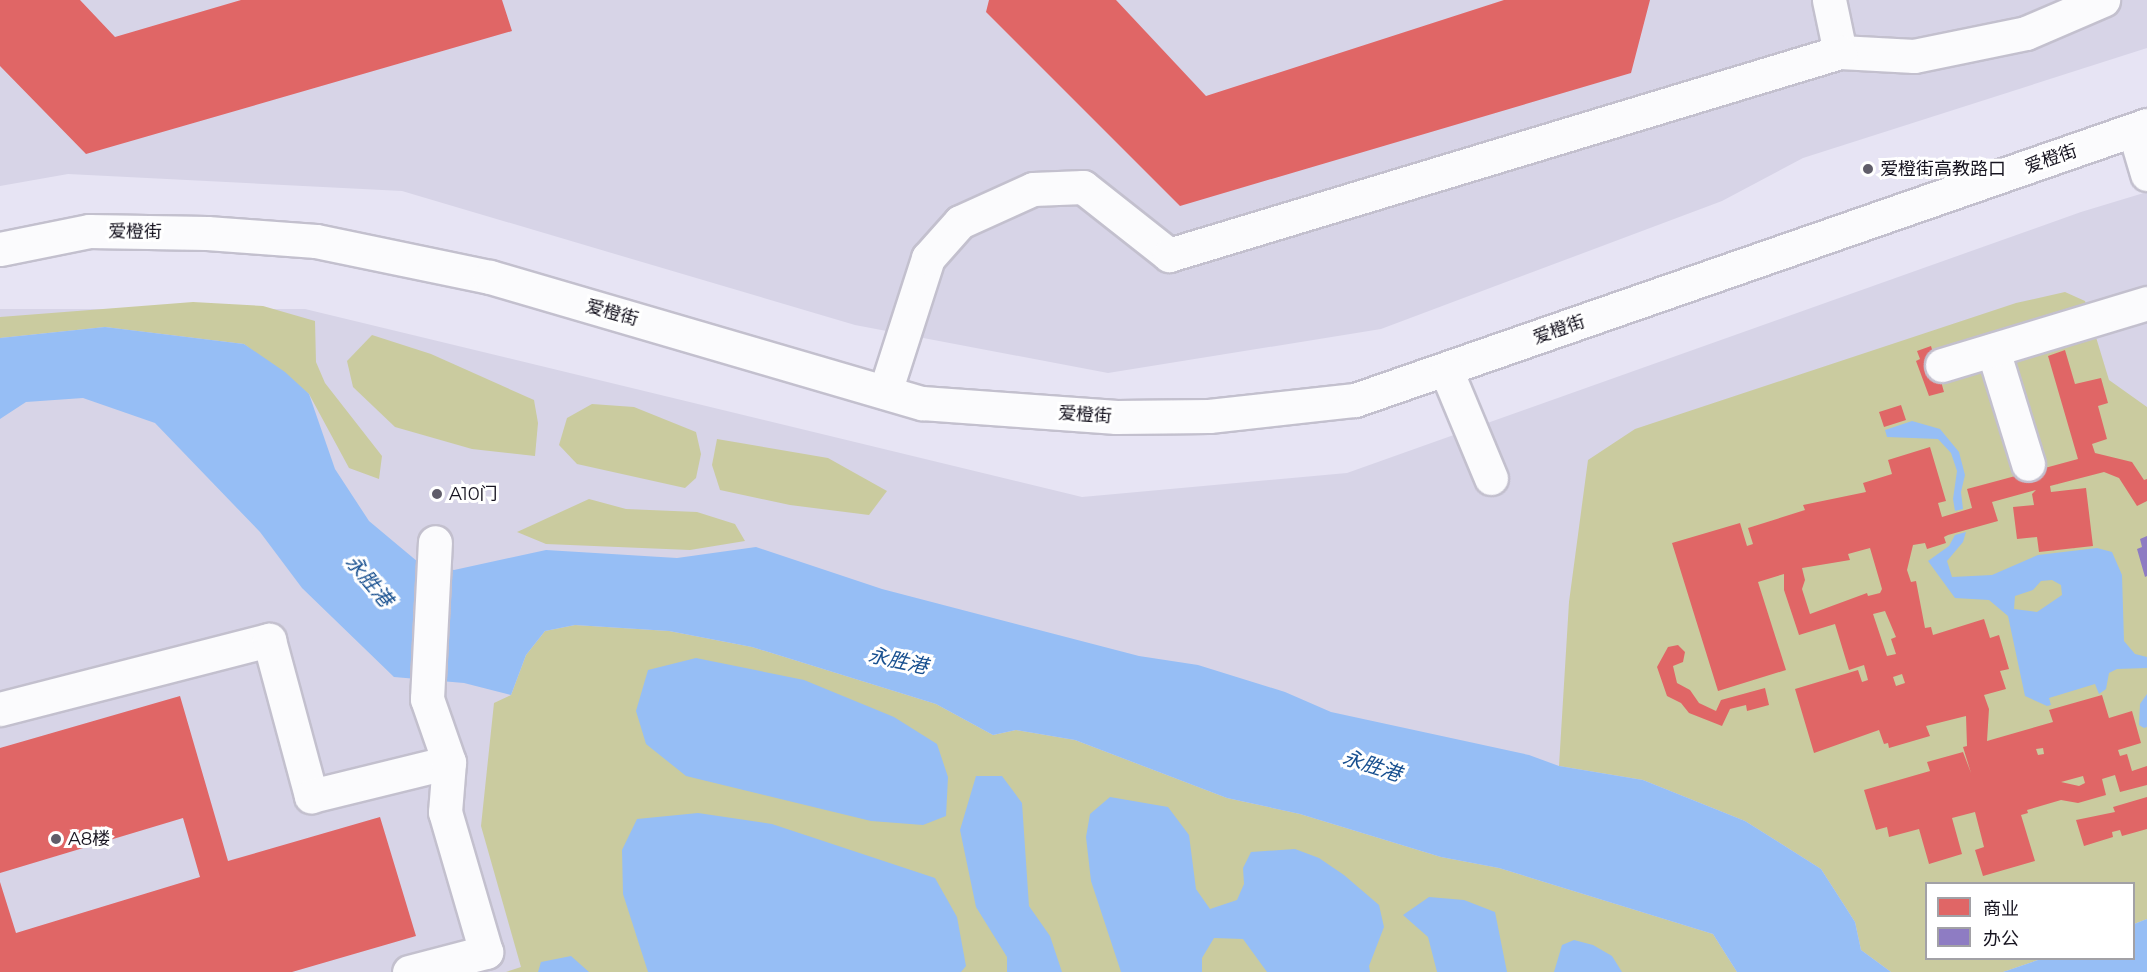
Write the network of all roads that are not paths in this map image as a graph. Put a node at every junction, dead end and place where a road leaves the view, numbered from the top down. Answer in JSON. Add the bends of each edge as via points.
{"nodes":[{"id":1,"x":1829,"y":0,"type":"edge"},
{"id":2,"x":2103,"y":0,"type":"edge"},
{"id":3,"x":1840,"y":52,"type":"junction"},
{"id":4,"x":2141,"y":127,"type":"edge"},
{"id":5,"x":2147,"y":174,"type":"edge"},
{"id":6,"x":0,"y":249,"type":"edge"},
{"id":7,"x":2147,"y":303,"type":"edge"},
{"id":8,"x":1993,"y":350,"type":"junction"},
{"id":9,"x":1942,"y":365,"type":"dead end"},
{"id":10,"x":1446,"y":370,"type":"junction"},
{"id":11,"x":885,"y":392,"type":"junction"},
{"id":12,"x":2028,"y":464,"type":"dead end"},
{"id":13,"x":1491,"y":478,"type":"dead end"},
{"id":14,"x":435,"y":542,"type":"dead end"},
{"id":15,"x":0,"y":709,"type":"edge"},
{"id":16,"x":448,"y":762,"type":"junction"},
{"id":17,"x":409,"y":972,"type":"edge"}],
"edges":[{"from":1,"to":3,"type":"street"},
{"from":2,"to":3,"type":"street","via":[[2026,33],[1914,56]]},
{"from":3,"to":11,"type":"street","via":[[1169,255],[1083,188],[1033,189],[960,222],[928,258]]},
{"from":4,"to":5,"type":"street"},
{"from":4,"to":10,"type":"street","name":"爱橙街"},
{"from":6,"to":11,"type":"street","name":"爱橙街","via":[[89,231],[207,233],[316,241],[490,277]]},
{"from":7,"to":8,"type":"street"},
{"from":8,"to":9,"type":"street"},
{"from":8,"to":12,"type":"street"},
{"from":10,"to":11,"type":"street","name":"爱橙街","via":[[1355,400],[1209,416],[1105,416],[922,403]]},
{"from":10,"to":13,"type":"street"},
{"from":14,"to":16,"type":"street","via":[[428,699]]},
{"from":15,"to":16,"type":"street","via":[[269,640],[311,796]]},
{"from":16,"to":17,"type":"street","via":[[445,812],[486,952]]}]}
